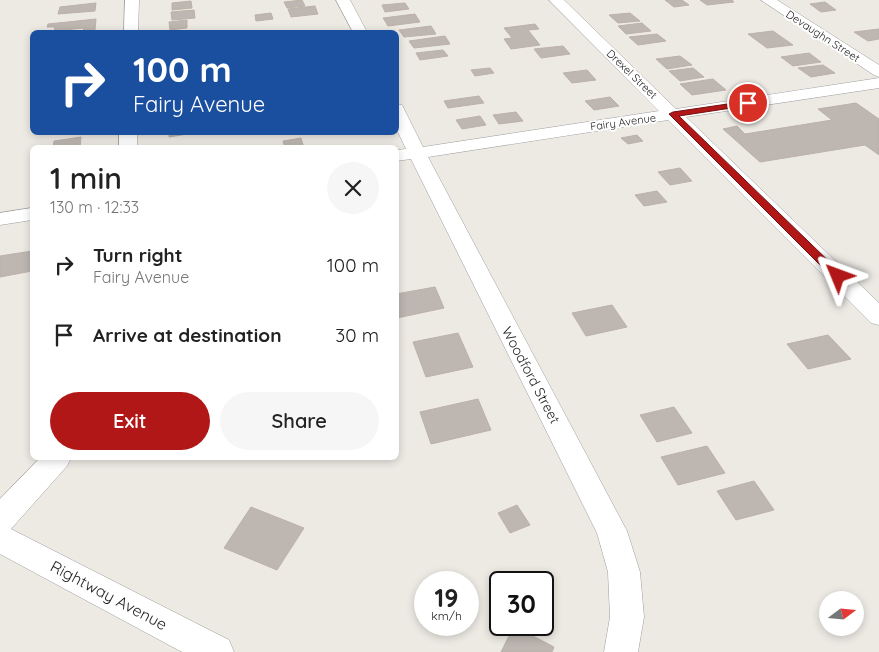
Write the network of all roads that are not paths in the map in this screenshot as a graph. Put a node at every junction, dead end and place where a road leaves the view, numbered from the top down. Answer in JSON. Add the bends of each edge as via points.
{"nodes":[{"id":1,"x":132,"y":0,"type":"edge"},
{"id":2,"x":343,"y":0,"type":"edge"},
{"id":3,"x":556,"y":0,"type":"edge"},
{"id":4,"x":768,"y":0,"type":"edge"},
{"id":5,"x":131,"y":30,"type":"edge"},
{"id":6,"x":359,"y":30,"type":"edge"},
{"id":7,"x":879,"y":72,"type":"edge"},
{"id":8,"x":879,"y":83,"type":"edge"},
{"id":9,"x":673,"y":114,"type":"junction"},
{"id":10,"x":399,"y":121,"type":"edge"},
{"id":11,"x":407,"y":154,"type":"edge"},
{"id":12,"x":30,"y":214,"type":"edge"},
{"id":13,"x":0,"y":219,"type":"edge"},
{"id":14,"x":879,"y":317,"type":"edge"},
{"id":15,"x":55,"y":460,"type":"edge"},
{"id":16,"x":0,"y":520,"type":"edge"},
{"id":17,"x":0,"y":538,"type":"edge"},
{"id":18,"x":217,"y":652,"type":"edge"},
{"id":19,"x":621,"y":652,"type":"edge"}],
"edges":[{"from":1,"to":5,"type":"street"},
{"from":2,"to":6,"type":"street"},
{"from":3,"to":9,"type":"street","name":"Drexel Street"},
{"from":4,"to":7,"type":"street","name":"Devaughn Street"},
{"from":8,"to":9,"type":"street","name":"Fairy Avenue"},
{"from":9,"to":11,"type":"street","name":"Fairy Avenue"},
{"from":9,"to":14,"type":"street","name":"Drexel Street"},
{"from":10,"to":11,"type":"street","name":"Woodford Street"},
{"from":11,"to":19,"type":"street","name":"Woodford Street","via":[[438,197],[612,530],[624,572],[627,617]]},
{"from":12,"to":13,"type":"street"},
{"from":15,"to":16,"type":"street"},
{"from":17,"to":18,"type":"street","name":"Rightway Avenue"}]}
